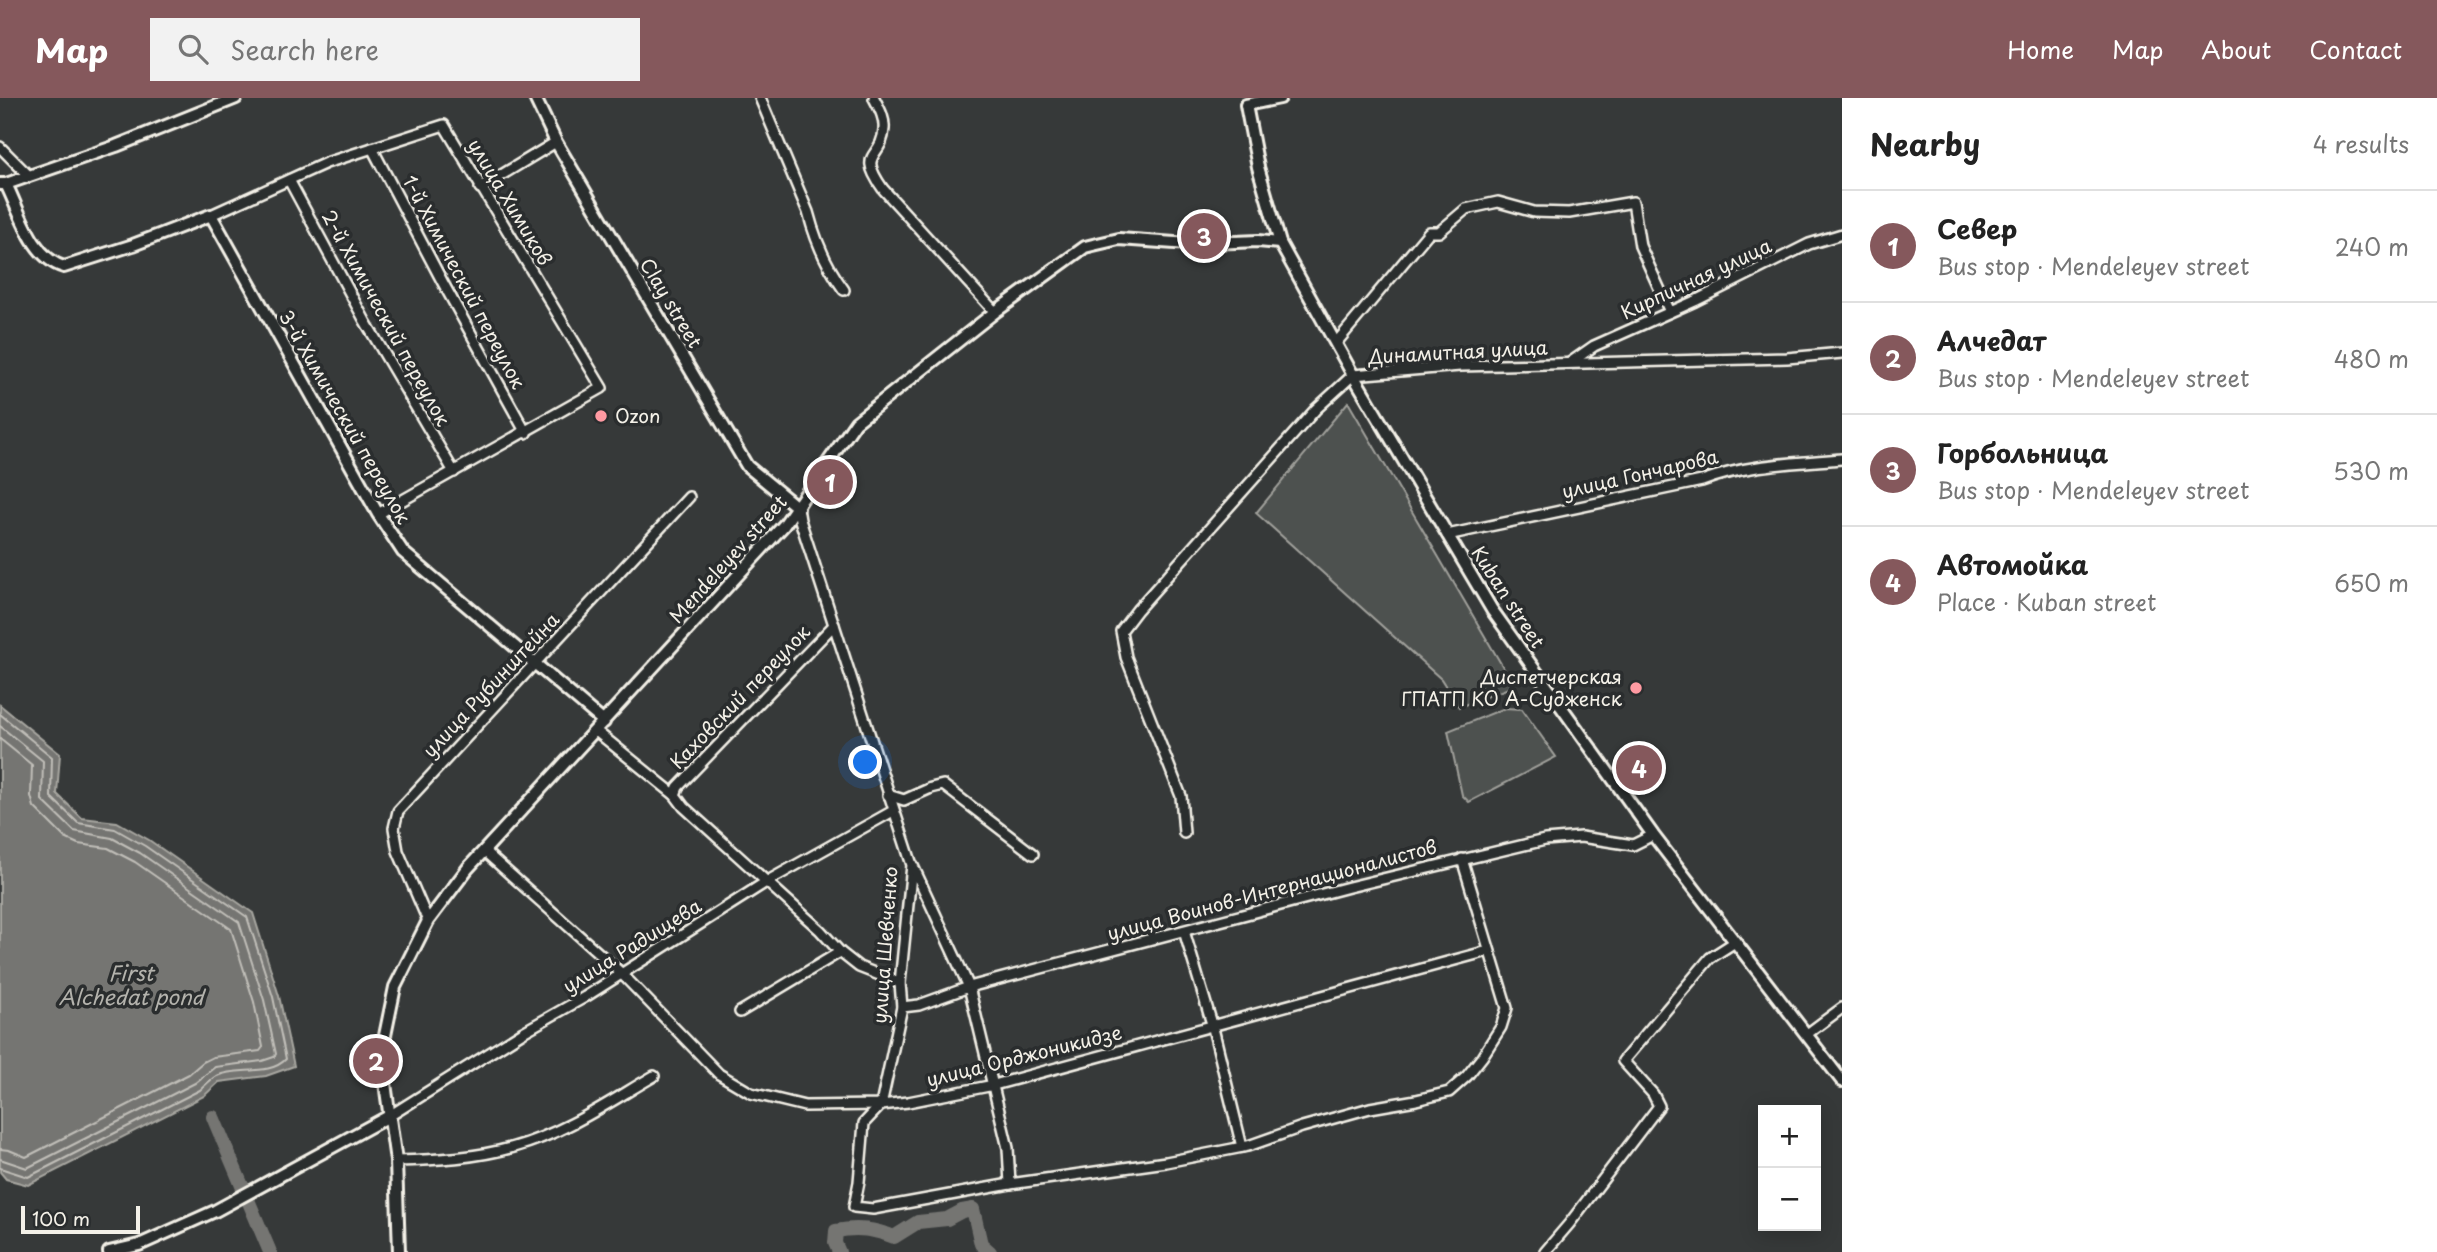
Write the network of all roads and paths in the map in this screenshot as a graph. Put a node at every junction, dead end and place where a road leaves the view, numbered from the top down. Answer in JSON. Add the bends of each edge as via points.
{"nodes":[{"id":1,"x":236,"y":98,"type":"edge"},
{"id":2,"x":536,"y":98,"type":"edge"},
{"id":3,"x":760,"y":98,"type":"edge"},
{"id":4,"x":874,"y":98,"type":"edge"},
{"id":5,"x":1280,"y":98,"type":"edge"},
{"id":6,"x":1245,"y":102,"type":"edge"},
{"id":7,"x":556,"y":142,"type":"junction"},
{"id":8,"x":0,"y":147,"type":"edge"},
{"id":9,"x":372,"y":148,"type":"junction"},
{"id":10,"x":29,"y":176,"type":"junction"},
{"id":11,"x":289,"y":180,"type":"junction"},
{"id":12,"x":3,"y":184,"type":"edge"},
{"id":13,"x":480,"y":188,"type":"junction"},
{"id":14,"x":211,"y":215,"type":"junction"},
{"id":15,"x":1842,"y":234,"type":"edge"},
{"id":16,"x":1280,"y":243,"type":"junction"},
{"id":17,"x":844,"y":290,"type":"dead end"},
{"id":18,"x":995,"y":312,"type":"junction"},
{"id":19,"x":1670,"y":312,"type":"junction"},
{"id":20,"x":1336,"y":343,"type":"junction"},
{"id":21,"x":1842,"y":353,"type":"edge"},
{"id":22,"x":1570,"y":363,"type":"junction"},
{"id":23,"x":1353,"y":375,"type":"junction"},
{"id":24,"x":526,"y":433,"type":"junction"},
{"id":25,"x":1842,"y":459,"type":"edge"},
{"id":26,"x":454,"y":472,"type":"junction"},
{"id":27,"x":689,"y":497,"type":"dead end"},
{"id":28,"x":798,"y":508,"type":"junction"},
{"id":29,"x":378,"y":514,"type":"junction"},
{"id":30,"x":1447,"y":534,"type":"junction"},
{"id":31,"x":834,"y":625,"type":"junction"},
{"id":32,"x":535,"y":664,"type":"junction"},
{"id":33,"x":604,"y":722,"type":"junction"},
{"id":34,"x":596,"y":732,"type":"junction"},
{"id":35,"x":676,"y":795,"type":"junction"},
{"id":36,"x":888,"y":795,"type":"junction"},
{"id":37,"x":893,"y":811,"type":"junction"},
{"id":38,"x":1184,"y":832,"type":"dead end"},
{"id":39,"x":1653,"y":835,"type":"junction"},
{"id":40,"x":484,"y":851,"type":"junction"},
{"id":41,"x":1033,"y":854,"type":"dead end"},
{"id":42,"x":1462,"y":859,"type":"junction"},
{"id":43,"x":912,"y":865,"type":"junction"},
{"id":44,"x":766,"y":882,"type":"junction"},
{"id":45,"x":428,"y":921,"type":"junction"},
{"id":46,"x":1184,"y":931,"type":"junction"},
{"id":47,"x":1735,"y":942,"type":"junction"},
{"id":48,"x":1488,"y":951,"type":"junction"},
{"id":49,"x":840,"y":952,"type":"junction"},
{"id":50,"x":621,"y":973,"type":"junction"},
{"id":51,"x":900,"y":984,"type":"junction"},
{"id":52,"x":969,"y":987,"type":"junction"},
{"id":53,"x":902,"y":1007,"type":"junction"},
{"id":54,"x":1842,"y":1008,"type":"edge"},
{"id":55,"x":740,"y":1012,"type":"dead end"},
{"id":56,"x":1212,"y":1024,"type":"junction"},
{"id":57,"x":1807,"y":1034,"type":"junction"},
{"id":58,"x":654,"y":1076,"type":"dead end"},
{"id":59,"x":1842,"y":1081,"type":"edge"},
{"id":60,"x":994,"y":1085,"type":"junction"},
{"id":61,"x":881,"y":1105,"type":"junction"},
{"id":62,"x":391,"y":1115,"type":"junction"},
{"id":63,"x":1242,"y":1147,"type":"junction"},
{"id":64,"x":396,"y":1161,"type":"junction"},
{"id":65,"x":1010,"y":1184,"type":"junction"},
{"id":66,"x":109,"y":1252,"type":"edge"},
{"id":67,"x":399,"y":1252,"type":"edge"},
{"id":68,"x":1545,"y":1252,"type":"edge"}],
"edges":[{"from":1,"to":10,"type":"street"},
{"from":2,"to":7,"type":"street","name":"Clay street"},
{"from":3,"to":17,"type":"street","via":[[812,229]]},
{"from":4,"to":18,"type":"street","via":[[884,117],[885,132],[871,158],[871,172]]},
{"from":5,"to":6,"type":"street"},
{"from":6,"to":16,"type":"street","name":"Kuban street"},
{"from":7,"to":13,"type":"street"},
{"from":7,"to":28,"type":"street","name":"Clay street","via":[[747,466]]},
{"from":8,"to":10,"type":"street"},
{"from":9,"to":11,"type":"street","name":"улица Химиков"},
{"from":9,"to":13,"type":"street","name":"улица Химиков","via":[[444,125]]},
{"from":9,"to":24,"type":"street","name":"1-й Химический переулок"},
{"from":10,"to":12,"type":"street"},
{"from":11,"to":14,"type":"street","name":"улица Химиков"},
{"from":11,"to":26,"type":"street","name":"2-й Химический переулок"},
{"from":12,"to":14,"type":"street","name":"улица Химиков","via":[[38,249],[64,267]]},
{"from":13,"to":24,"type":"street","name":"улица Химиков","via":[[602,388]]},
{"from":14,"to":29,"type":"street","name":"3-й Химический переулок"},
{"from":15,"to":19,"type":"street","name":"Кирпичная улица","via":[[1809,244]]},
{"from":16,"to":18,"type":"street","name":"Mendeleyev street","via":[[1119,239],[1093,245]]},
{"from":16,"to":20,"type":"street","name":"Kuban street"},
{"from":18,"to":28,"type":"street","name":"Mendeleyev street","via":[[856,422]]},
{"from":19,"to":20,"type":"street","via":[[1640,246],[1633,202],[1569,213],[1534,212],[1498,202],[1466,209],[1440,232],[1429,232]]},
{"from":19,"to":22,"type":"street","name":"Кирпичная улица","via":[[1594,346]]},
{"from":20,"to":23,"type":"street","name":"Kuban street"},
{"from":21,"to":22,"type":"street","name":"Динамитная улица"},
{"from":22,"to":23,"type":"street","name":"Динамитная улица"},
{"from":23,"to":30,"type":"street","name":"Kuban street"},
{"from":23,"to":38,"type":"street","name":"Динамитная улица","via":[[1316,410],[1121,631],[1126,657],[1181,796]]},
{"from":24,"to":26,"type":"street","name":"улица Химиков"},
{"from":25,"to":30,"type":"street","name":"улица Гончарова","via":[[1725,472],[1702,481]]},
{"from":26,"to":29,"type":"street","name":"улица Химиков"},
{"from":27,"to":32,"type":"street","name":"улица Рубинштейна"},
{"from":28,"to":31,"type":"street","name":"улица Шевченко"},
{"from":28,"to":33,"type":"street","name":"Mendeleyev street"},
{"from":29,"to":32,"type":"street","name":"3-й Химический переулок","via":[[403,552]]},
{"from":30,"to":39,"type":"street","name":"Kuban street","via":[[1492,610]]},
{"from":31,"to":35,"type":"street","name":"Каховский переулок","via":[[678,787]]},
{"from":31,"to":36,"type":"street","name":"улица Шевченко"},
{"from":32,"to":33,"type":"street","name":"3-й Химический переулок"},
{"from":32,"to":45,"type":"street","name":"улица Рубинштейна","via":[[398,811],[394,828],[398,851]]},
{"from":33,"to":34,"type":"street","name":"Mendeleyev street"},
{"from":34,"to":35,"type":"street"},
{"from":34,"to":40,"type":"street","name":"Mendeleyev street"},
{"from":35,"to":44,"type":"street"},
{"from":36,"to":37,"type":"street","name":"улица Шевченко"},
{"from":36,"to":41,"type":"street","via":[[904,800],[943,785]]},
{"from":37,"to":43,"type":"street","name":"улица Шевченко"},
{"from":37,"to":44,"type":"street","name":"улица Радищева"},
{"from":39,"to":42,"type":"street","name":"улица Воинов-Интернационалистов","via":[[1633,845],[1581,837],[1545,839]]},
{"from":39,"to":47,"type":"street","name":"Kuban street"},
{"from":40,"to":45,"type":"street","name":"Mendeleyev street"},
{"from":40,"to":50,"type":"street","name":"улица Орджоникидзе"},
{"from":42,"to":46,"type":"street","name":"улица Воинов-Интернационалистов"},
{"from":42,"to":48,"type":"street"},
{"from":43,"to":51,"type":"street","name":"улица Шевченко"},
{"from":43,"to":52,"type":"street"},
{"from":44,"to":49,"type":"street"},
{"from":44,"to":50,"type":"street","name":"улица Радищева"},
{"from":45,"to":62,"type":"street","name":"Mendeleyev street","via":[[395,987],[382,1055]]},
{"from":46,"to":52,"type":"street","name":"улица Воинов-Интернационалистов"},
{"from":46,"to":56,"type":"street"},
{"from":47,"to":57,"type":"street","name":"Kuban street"},
{"from":47,"to":68,"type":"street","via":[[1710,958],[1623,1062],[1659,1105]]},
{"from":48,"to":56,"type":"street","name":"улица Орджоникидзе"},
{"from":48,"to":63,"type":"street","via":[[1507,1008],[1482,1057],[1449,1092],[1370,1108]]},
{"from":49,"to":51,"type":"street","via":[[859,967]]},
{"from":49,"to":55,"type":"street"},
{"from":50,"to":61,"type":"street","name":"улица Орджоникидзе","via":[[719,1073],[751,1093],[805,1106]]},
{"from":50,"to":62,"type":"street","name":"улица Радищева"},
{"from":51,"to":53,"type":"street","name":"улица Шевченко"},
{"from":52,"to":53,"type":"street","name":"улица Воинов-Интернационалистов"},
{"from":52,"to":60,"type":"street"},
{"from":53,"to":61,"type":"street","name":"улица Шевченко"},
{"from":54,"to":57,"type":"street"},
{"from":56,"to":60,"type":"street","name":"улица Орджоникидзе"},
{"from":56,"to":63,"type":"street"},
{"from":57,"to":59,"type":"street","name":"Kuban street"},
{"from":58,"to":64,"type":"street","via":[[569,1126],[514,1147],[448,1160]]},
{"from":60,"to":61,"type":"street","name":"улица Орджоникидзе"},
{"from":60,"to":65,"type":"street","via":[[1008,1148]]},
{"from":61,"to":65,"type":"street","name":"улица Шевченко","via":[[864,1123],[854,1207],[873,1209]]},
{"from":62,"to":64,"type":"street","name":"Mendeleyev street"},
{"from":62,"to":66,"type":"street","via":[[215,1211],[139,1245]]},
{"from":63,"to":65,"type":"street"},
{"from":64,"to":67,"type":"street","name":"Mendeleyev street"}]}
